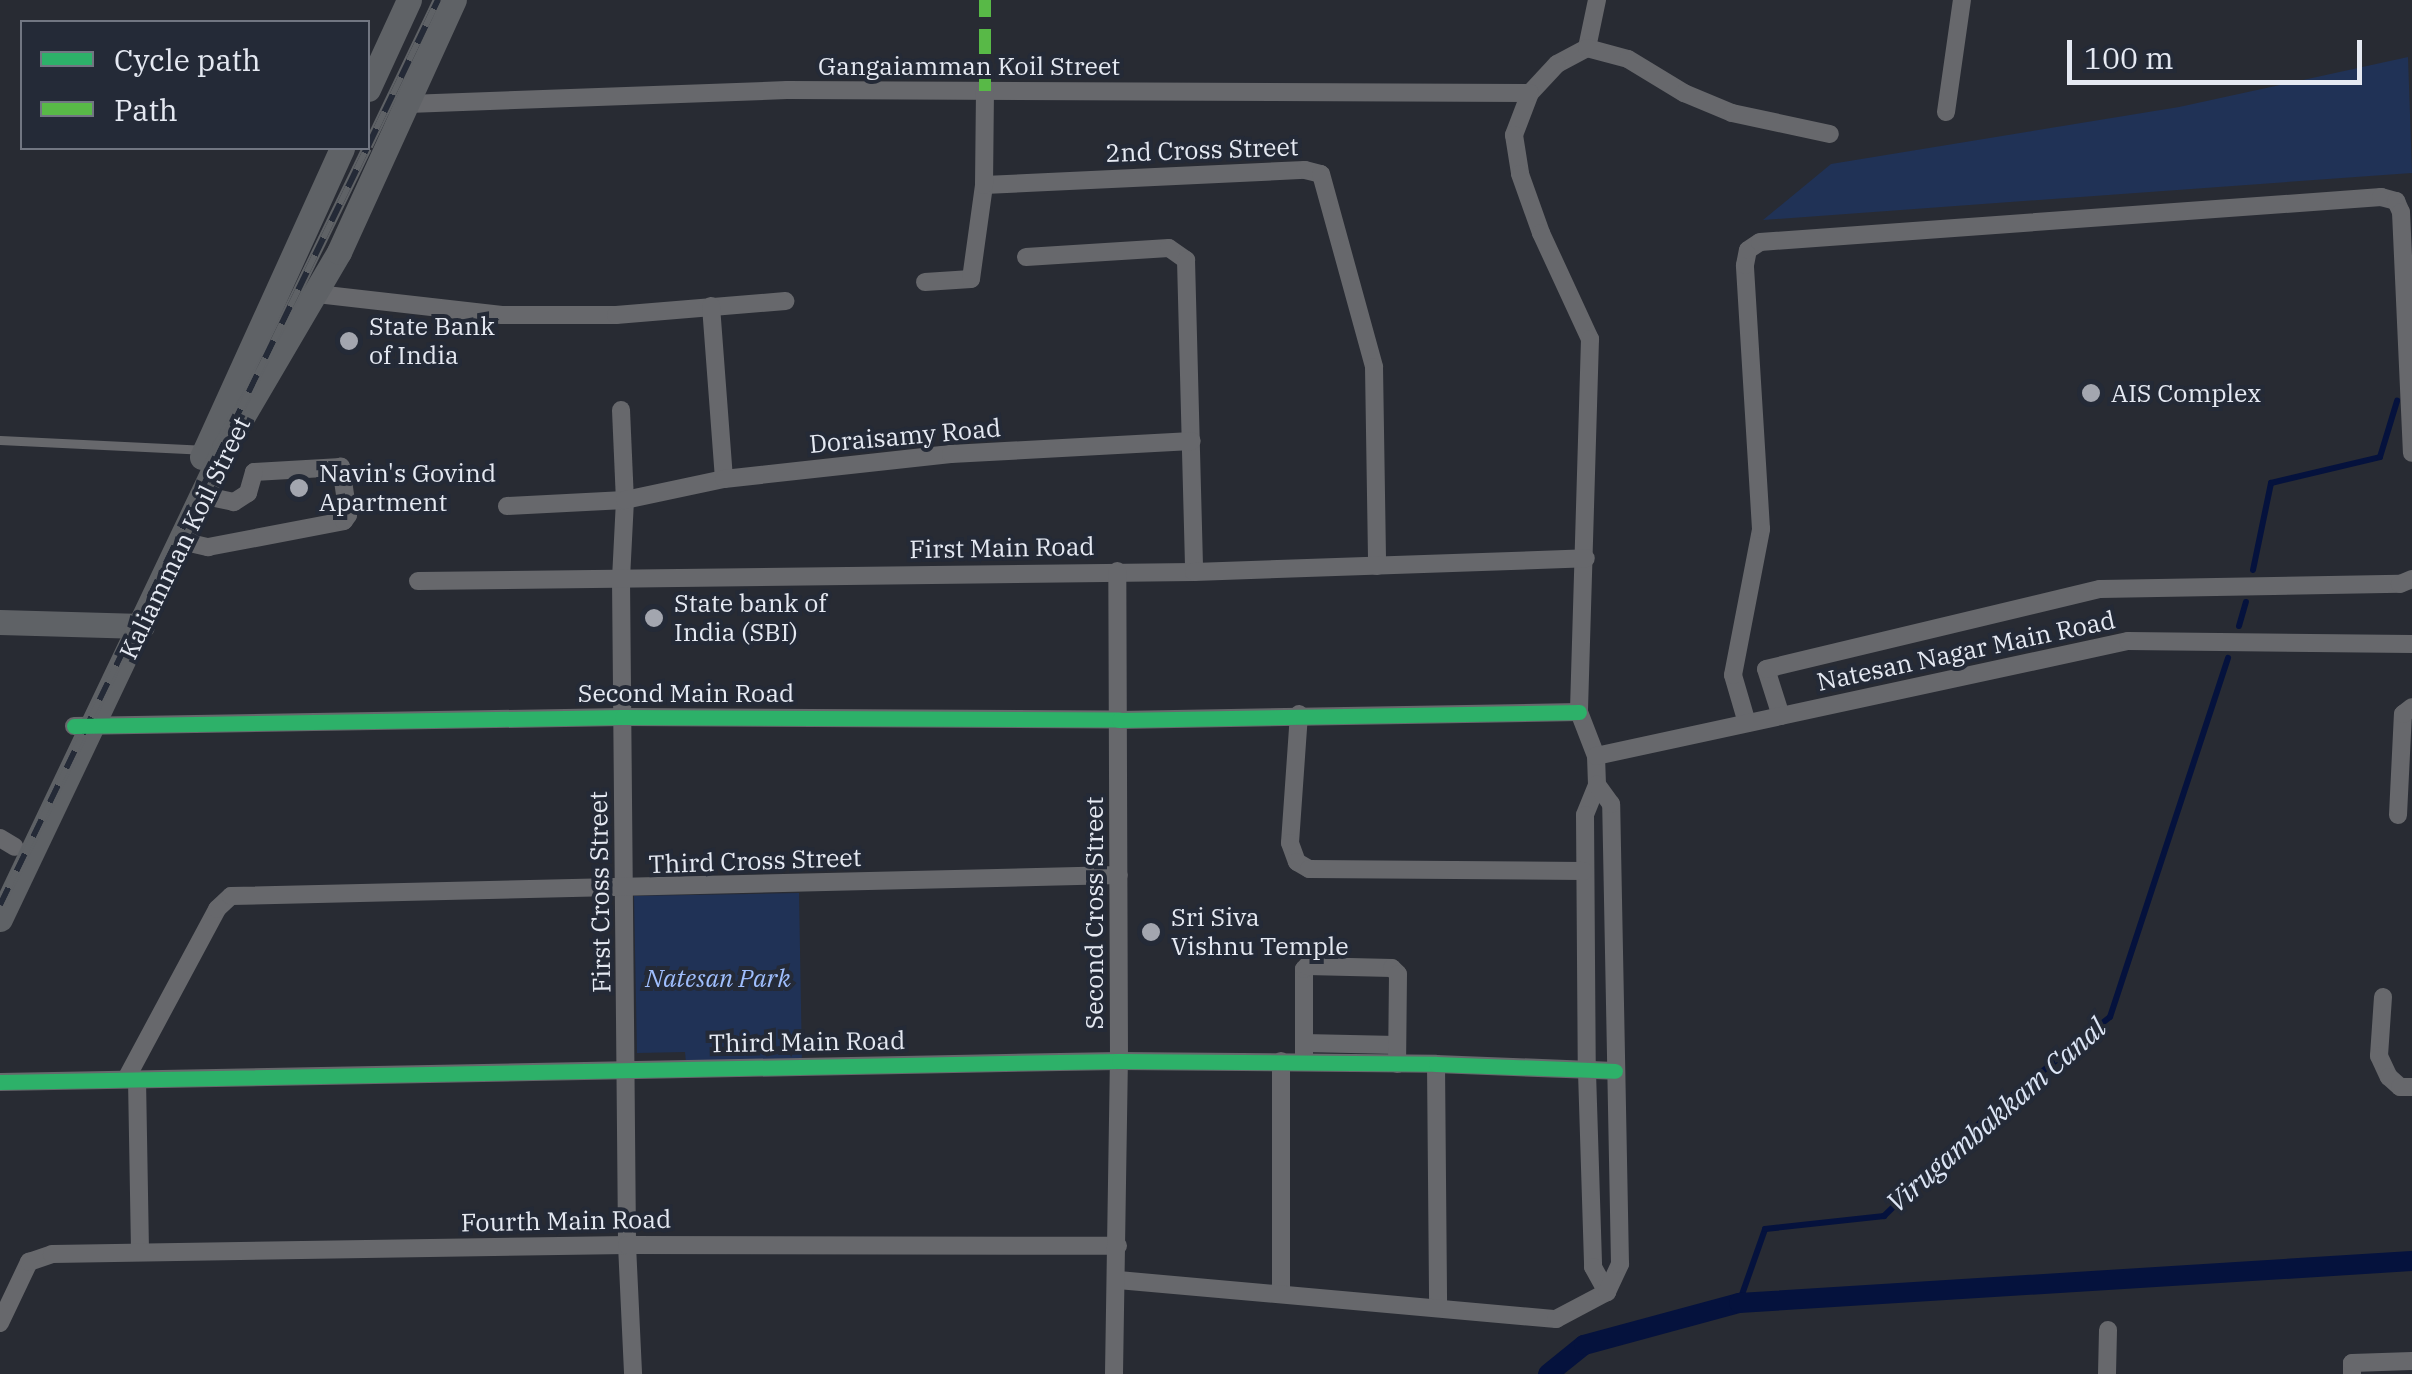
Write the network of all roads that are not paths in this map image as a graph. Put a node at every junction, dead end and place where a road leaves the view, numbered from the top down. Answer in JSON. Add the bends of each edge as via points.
{"nodes":[{"id":1,"x":409,"y":0,"type":"edge"},
{"id":2,"x":454,"y":0,"type":"edge"},
{"id":3,"x":1596,"y":0,"type":"edge"},
{"id":4,"x":1962,"y":0,"type":"edge"},
{"id":5,"x":1586,"y":48,"type":"junction"},
{"id":6,"x":370,"y":85,"type":"edge"},
{"id":7,"x":985,"y":92,"type":"junction"},
{"id":8,"x":1530,"y":93,"type":"junction"},
{"id":9,"x":408,"y":104,"type":"junction"},
{"id":10,"x":1946,"y":112,"type":"dead end"},
{"id":11,"x":1830,"y":134,"type":"dead end"},
{"id":12,"x":341,"y":150,"type":"edge"},
{"id":13,"x":984,"y":185,"type":"junction"},
{"id":14,"x":1026,"y":257,"type":"dead end"},
{"id":15,"x":925,"y":282,"type":"dead end"},
{"id":16,"x":317,"y":294,"type":"junction"},
{"id":17,"x":785,"y":301,"type":"dead end"},
{"id":18,"x":711,"y":306,"type":"junction"},
{"id":19,"x":621,"y":410,"type":"dead end"},
{"id":20,"x":0,"y":440,"type":"edge"},
{"id":21,"x":1192,"y":441,"type":"junction"},
{"id":22,"x":205,"y":450,"type":"junction"},
{"id":23,"x":2412,"y":453,"type":"edge"},
{"id":24,"x":724,"y":479,"type":"junction"},
{"id":25,"x":202,"y":496,"type":"junction"},
{"id":26,"x":625,"y":500,"type":"junction"},
{"id":27,"x":507,"y":506,"type":"dead end"},
{"id":28,"x":181,"y":542,"type":"junction"},
{"id":29,"x":1586,"y":558,"type":"junction"},
{"id":30,"x":1377,"y":566,"type":"junction"},
{"id":31,"x":1117,"y":571,"type":"junction"},
{"id":32,"x":1194,"y":572,"type":"junction"},
{"id":33,"x":621,"y":579,"type":"junction"},
{"id":34,"x":2412,"y":579,"type":"edge"},
{"id":35,"x":418,"y":580,"type":"dead end"},
{"id":36,"x":0,"y":622,"type":"edge"},
{"id":37,"x":134,"y":625,"type":"junction"},
{"id":38,"x":2412,"y":644,"type":"edge"},
{"id":39,"x":1766,"y":668,"type":"junction"},
{"id":40,"x":1733,"y":675,"type":"junction"},
{"id":41,"x":2412,"y":707,"type":"edge"},
{"id":42,"x":1578,"y":712,"type":"junction"},
{"id":43,"x":1299,"y":714,"type":"junction"},
{"id":44,"x":1781,"y":716,"type":"junction"},
{"id":45,"x":622,"y":718,"type":"junction"},
{"id":46,"x":1119,"y":720,"type":"junction"},
{"id":47,"x":1747,"y":723,"type":"junction"},
{"id":48,"x":82,"y":727,"type":"junction"},
{"id":49,"x":1596,"y":756,"type":"junction"},
{"id":50,"x":1597,"y":785,"type":"junction"},
{"id":51,"x":2398,"y":815,"type":"dead end"},
{"id":52,"x":8,"y":843,"type":"edge"},
{"id":53,"x":1584,"y":871,"type":"junction"},
{"id":54,"x":1119,"y":875,"type":"junction"},
{"id":55,"x":0,"y":880,"type":"edge"},
{"id":56,"x":626,"y":890,"type":"junction"},
{"id":57,"x":0,"y":918,"type":"edge"},
{"id":58,"x":2383,"y":996,"type":"dead end"},
{"id":59,"x":1304,"y":1052,"type":"junction"},
{"id":60,"x":1397,"y":1054,"type":"junction"},
{"id":61,"x":1119,"y":1062,"type":"junction"},
{"id":62,"x":1281,"y":1062,"type":"junction"},
{"id":63,"x":1436,"y":1064,"type":"junction"},
{"id":64,"x":626,"y":1070,"type":"junction"},
{"id":65,"x":1615,"y":1071,"type":"junction"},
{"id":66,"x":1587,"y":1072,"type":"junction"},
{"id":67,"x":131,"y":1079,"type":"junction"},
{"id":68,"x":0,"y":1082,"type":"edge"},
{"id":69,"x":2412,"y":1086,"type":"edge"},
{"id":70,"x":627,"y":1245,"type":"junction"},
{"id":71,"x":1118,"y":1246,"type":"junction"},
{"id":72,"x":140,"y":1251,"type":"junction"},
{"id":73,"x":1118,"y":1280,"type":"junction"},
{"id":74,"x":1607,"y":1292,"type":"junction"},
{"id":75,"x":1281,"y":1294,"type":"junction"},
{"id":76,"x":1438,"y":1307,"type":"junction"},
{"id":77,"x":0,"y":1323,"type":"edge"},
{"id":78,"x":2108,"y":1330,"type":"dead end"},
{"id":79,"x":2412,"y":1361,"type":"edge"},
{"id":80,"x":633,"y":1374,"type":"edge"},
{"id":81,"x":1114,"y":1374,"type":"edge"},
{"id":82,"x":2106,"y":1374,"type":"edge"},
{"id":83,"x":2352,"y":1374,"type":"edge"}],
"edges":[{"from":1,"to":6,"type":"main road"},
{"from":2,"to":9,"type":"main road","name":"Kaliamman Koil Street"},
{"from":3,"to":5,"type":"street"},
{"from":4,"to":10,"type":"street"},
{"from":5,"to":8,"type":"street","via":[[1558,64]]},
{"from":5,"to":11,"type":"street","via":[[1628,60],[1732,113]]},
{"from":7,"to":8,"type":"street","name":"Gangaiamman Koil Street"},
{"from":7,"to":9,"type":"street","name":"Gangaiamman Koil Street","via":[[788,90]]},
{"from":7,"to":13,"type":"street"},
{"from":8,"to":29,"type":"street","via":[[1514,136],[1520,174],[1590,339]]},
{"from":9,"to":16,"type":"main road","name":"Kaliamman Koil Street"},
{"from":12,"to":22,"type":"main road","name":"Kaliamman Koil Street"},
{"from":13,"to":15,"type":"street","via":[[971,278]]},
{"from":13,"to":30,"type":"street","name":"2nd Cross Street","via":[[1320,174],[1374,366]]},
{"from":14,"to":21,"type":"street","via":[[1170,248],[1183,254]]},
{"from":16,"to":18,"type":"street","via":[[502,315]]},
{"from":16,"to":25,"type":"main road","name":"Kaliamman Koil Street"},
{"from":17,"to":18,"type":"street"},
{"from":18,"to":24,"type":"street"},
{"from":19,"to":26,"type":"street","name":"First Cross Street"},
{"from":20,"to":22,"type":"lane"},
{"from":21,"to":24,"type":"street","name":"Doraisamy Road","via":[[951,454]]},
{"from":21,"to":32,"type":"street"},
{"from":22,"to":37,"type":"main road","name":"Kaliamman Koil Street"},
{"from":23,"to":40,"type":"street","via":[[2396,201],[1760,242],[1748,250],[1745,264],[1761,529]]},
{"from":24,"to":26,"type":"street","name":"Doraisamy Road"},
{"from":25,"to":28,"type":"main road","name":"Kaliamman Koil Street"},
{"from":25,"to":28,"type":"street","via":[[234,502],[248,493],[254,472],[341,467],[348,515],[344,522],[208,547]]},
{"from":26,"to":27,"type":"street","name":"Doraisamy Road"},
{"from":26,"to":33,"type":"street","name":"First Cross Street"},
{"from":28,"to":37,"type":"main road","name":"Kaliamman Koil Street"},
{"from":29,"to":30,"type":"street","name":"First Main Road"},
{"from":29,"to":42,"type":"street"},
{"from":30,"to":32,"type":"street","name":"First Main Road"},
{"from":31,"to":32,"type":"street","name":"First Main Road"},
{"from":31,"to":33,"type":"street","name":"First Main Road"},
{"from":31,"to":46,"type":"street","name":"Second Cross Street"},
{"from":33,"to":35,"type":"street","name":"First Main Road"},
{"from":33,"to":45,"type":"street","name":"First Cross Street"},
{"from":34,"to":39,"type":"street","via":[[2100,589]]},
{"from":36,"to":37,"type":"main road"},
{"from":37,"to":48,"type":"main road","name":"Kaliamman Koil Street"},
{"from":38,"to":44,"type":"street","name":"Natesan Nagar Main Road","via":[[2128,641]]},
{"from":39,"to":40,"type":"street"},
{"from":39,"to":44,"type":"street"},
{"from":40,"to":47,"type":"street"},
{"from":41,"to":51,"type":"street","via":[[2403,714]]},
{"from":42,"to":43,"type":"street","name":"Second Main Road"},
{"from":42,"to":49,"type":"street"},
{"from":43,"to":46,"type":"street","name":"Second Main Road"},
{"from":43,"to":53,"type":"street","via":[[1290,843],[1297,862],[1327,872]]},
{"from":44,"to":47,"type":"street","name":"Natesan Nagar Main Road"},
{"from":45,"to":46,"type":"street","name":"Second Main Road"},
{"from":45,"to":48,"type":"street","name":"Second Main Road"},
{"from":45,"to":56,"type":"street","name":"First Cross Street"},
{"from":46,"to":54,"type":"street","name":"Second Cross Street"},
{"from":47,"to":49,"type":"street","name":"Natesan Nagar Main Road"},
{"from":48,"to":52,"type":"main road","name":"Kaliamman Koil Street"},
{"from":48,"to":57,"type":"main road","name":"Kaliamman Koil Street"},
{"from":49,"to":50,"type":"street"},
{"from":50,"to":53,"type":"street","via":[[1585,815]]},
{"from":50,"to":65,"type":"street","via":[[1610,804]]},
{"from":52,"to":55,"type":"main road","name":"Kaliamman Koil Street"},
{"from":53,"to":66,"type":"street"},
{"from":54,"to":56,"type":"street","name":"Third Cross Street"},
{"from":54,"to":61,"type":"street","name":"Second Cross Street"},
{"from":56,"to":64,"type":"street","name":"First Cross Street"},
{"from":56,"to":67,"type":"street","name":"Third Cross Street","via":[[230,896],[217,909]]},
{"from":58,"to":69,"type":"street","via":[[2379,1056],[2389,1077]]},
{"from":59,"to":60,"type":"street","name":"Third Main Road"},
{"from":59,"to":60,"type":"street","via":[[1307,966],[1396,969]]},
{"from":59,"to":62,"type":"street","name":"Third Main Road"},
{"from":60,"to":63,"type":"street","name":"Third Main Road"},
{"from":61,"to":62,"type":"street","name":"Third Main Road"},
{"from":61,"to":64,"type":"street","name":"Third Main Road"},
{"from":61,"to":71,"type":"street","name":"Second Cross Street"},
{"from":62,"to":75,"type":"street"},
{"from":63,"to":66,"type":"street","name":"Third Main Road"},
{"from":63,"to":76,"type":"street"},
{"from":64,"to":67,"type":"street","name":"Third Main Road"},
{"from":64,"to":70,"type":"street","name":"First Cross Street"},
{"from":65,"to":66,"type":"street","name":"Third Main Road"},
{"from":65,"to":74,"type":"street","via":[[1620,1264]]},
{"from":66,"to":74,"type":"street","via":[[1593,1266]]},
{"from":67,"to":68,"type":"street","name":"Third Main Road"},
{"from":67,"to":72,"type":"street"},
{"from":70,"to":71,"type":"street","name":"Fourth Main Road"},
{"from":70,"to":72,"type":"street","name":"Fourth Main Road"},
{"from":70,"to":80,"type":"street","name":"First Cross Street"},
{"from":71,"to":73,"type":"street","name":"Second Cross Street"},
{"from":72,"to":77,"type":"street","name":"Fourth Main Road","via":[[52,1254],[29,1262]]},
{"from":73,"to":75,"type":"street"},
{"from":73,"to":81,"type":"street","name":"Second Cross Street"},
{"from":74,"to":76,"type":"street","via":[[1556,1319]]},
{"from":75,"to":76,"type":"street"},
{"from":78,"to":82,"type":"street"},
{"from":79,"to":83,"type":"street","via":[[2352,1363]]}]}
